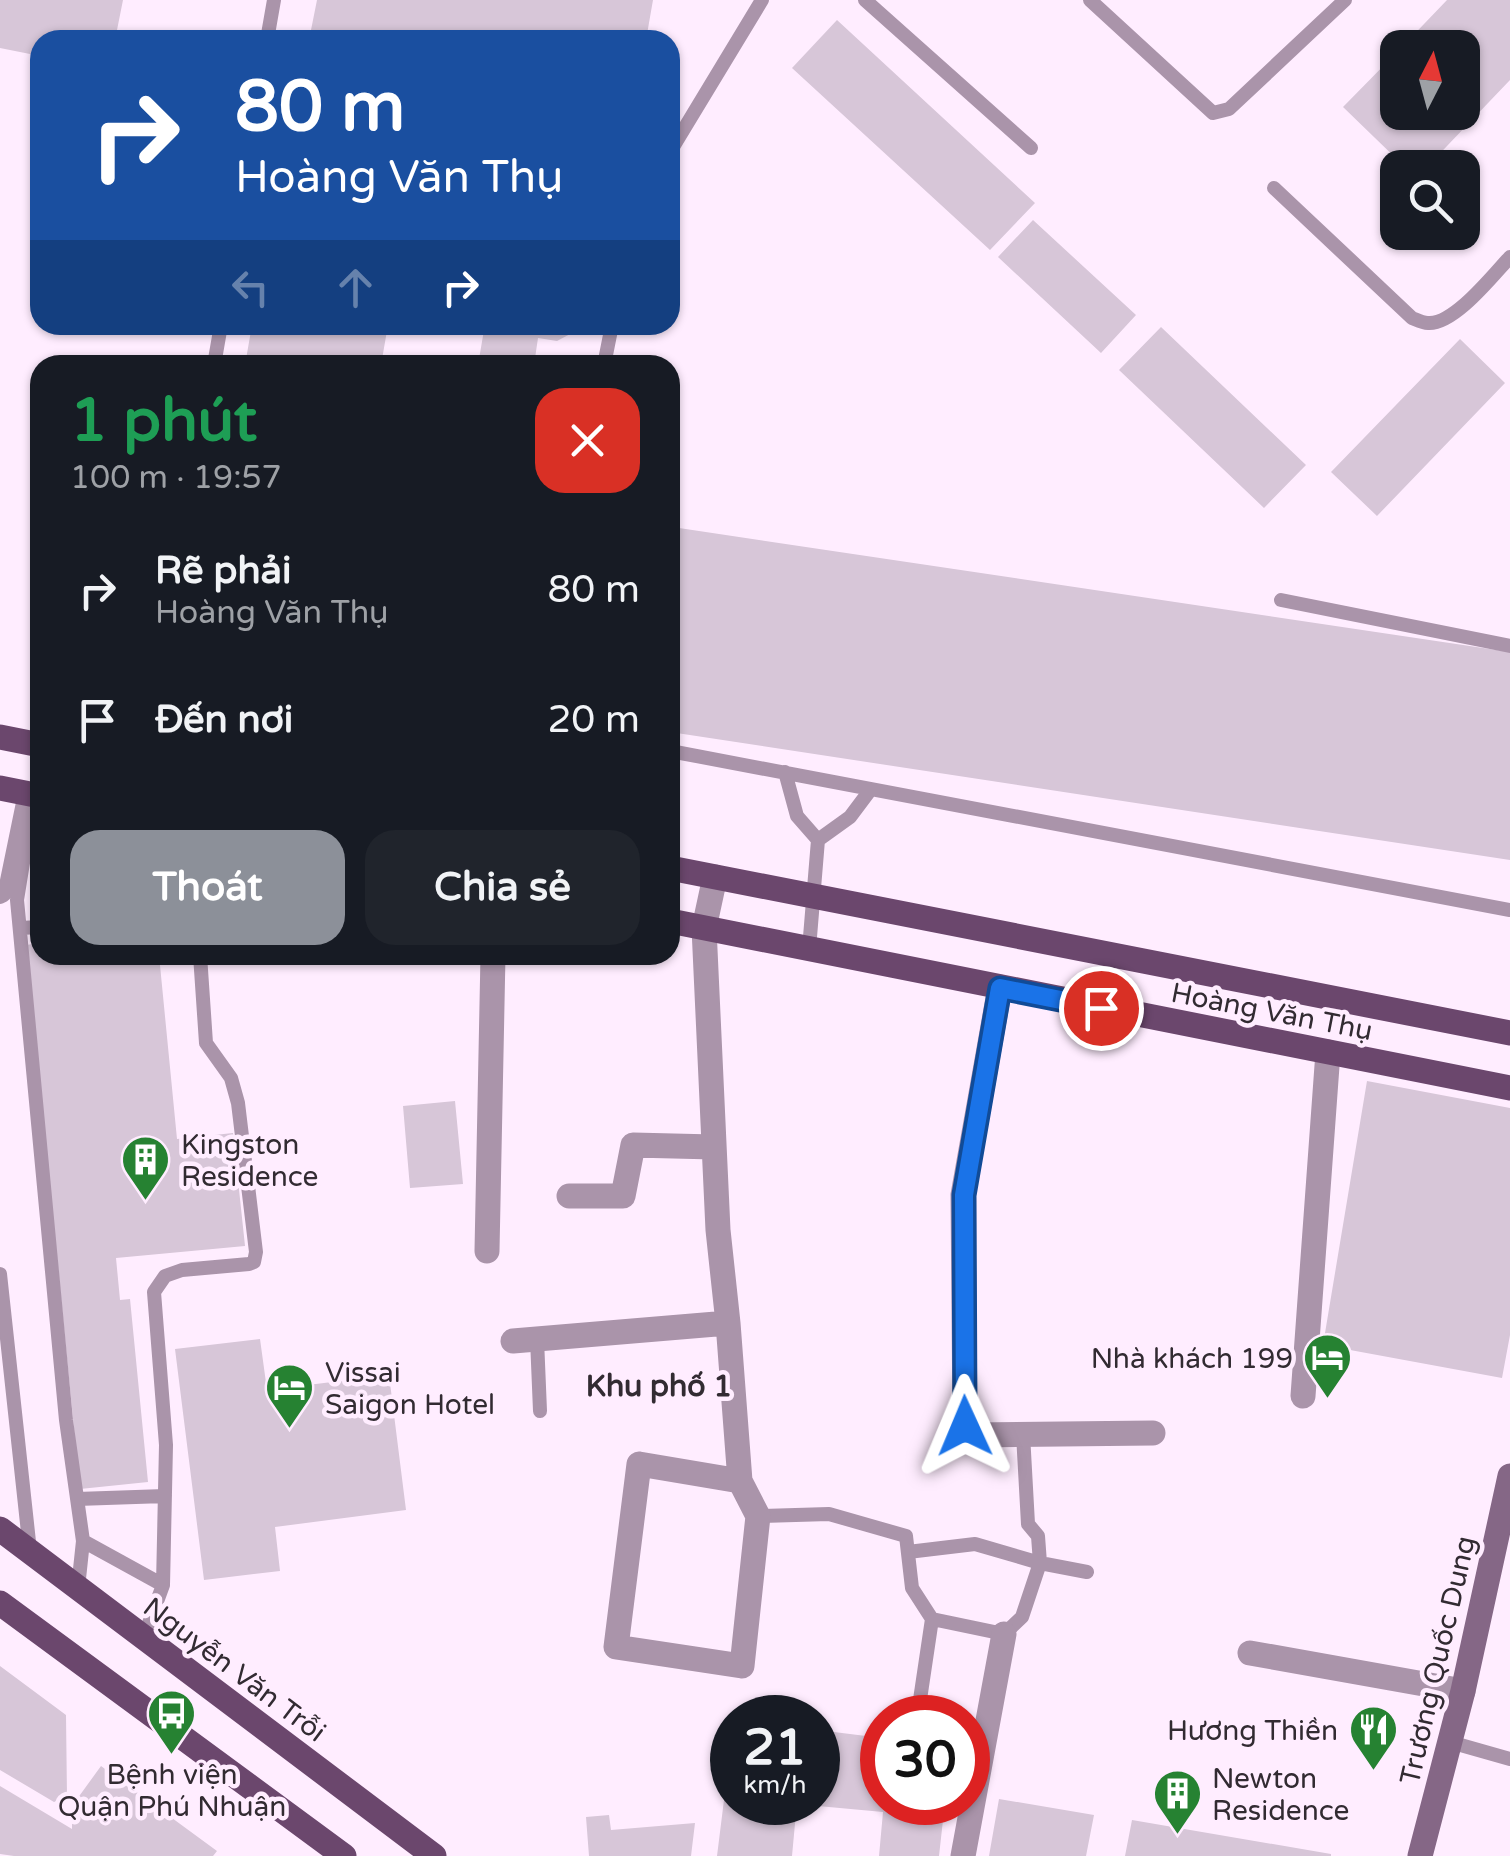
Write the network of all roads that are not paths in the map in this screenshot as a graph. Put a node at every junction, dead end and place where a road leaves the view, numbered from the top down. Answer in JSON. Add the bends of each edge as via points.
{"nodes":[{"id":1,"x":274,"y":0,"type":"edge"},
{"id":2,"x":762,"y":0,"type":"edge"},
{"id":3,"x":865,"y":0,"type":"edge"},
{"id":4,"x":1090,"y":0,"type":"edge"},
{"id":5,"x":1346,"y":0,"type":"edge"},
{"id":6,"x":269,"y":30,"type":"edge"},
{"id":7,"x":680,"y":135,"type":"edge"},
{"id":8,"x":1031,"y":148,"type":"dead end"},
{"id":9,"x":1274,"y":188,"type":"dead end"},
{"id":10,"x":1510,"y":257,"type":"edge"},
{"id":11,"x":1280,"y":600,"type":"dead end"},
{"id":12,"x":1510,"y":646,"type":"edge"},
{"id":13,"x":0,"y":738,"type":"edge"},
{"id":14,"x":30,"y":743,"type":"edge"},
{"id":15,"x":680,"y":752,"type":"edge"},
{"id":16,"x":785,"y":772,"type":"junction"},
{"id":17,"x":872,"y":789,"type":"junction"},
{"id":18,"x":25,"y":793,"type":"edge"},
{"id":19,"x":818,"y":840,"type":"junction"},
{"id":20,"x":680,"y":870,"type":"edge"},
{"id":21,"x":714,"y":877,"type":"junction"},
{"id":22,"x":0,"y":897,"type":"edge"},
{"id":23,"x":814,"y":897,"type":"junction"},
{"id":24,"x":1510,"y":910,"type":"edge"},
{"id":25,"x":680,"y":923,"type":"edge"},
{"id":26,"x":20,"y":928,"type":"junction"},
{"id":27,"x":30,"y":928,"type":"edge"},
{"id":28,"x":704,"y":928,"type":"junction"},
{"id":29,"x":809,"y":950,"type":"junction"},
{"id":30,"x":201,"y":965,"type":"edge"},
{"id":31,"x":493,"y":965,"type":"edge"},
{"id":32,"x":1000,"y":988,"type":"junction"},
{"id":33,"x":1510,"y":1033,"type":"edge"},
{"id":34,"x":1328,"y":1052,"type":"junction"},
{"id":35,"x":1510,"y":1088,"type":"edge"},
{"id":36,"x":714,"y":1147,"type":"junction"},
{"id":37,"x":570,"y":1196,"type":"dead end"},
{"id":38,"x":487,"y":1251,"type":"dead end"},
{"id":39,"x":0,"y":1274,"type":"edge"},
{"id":40,"x":728,"y":1323,"type":"junction"},
{"id":41,"x":525,"y":1340,"type":"joint"},
{"id":42,"x":1303,"y":1396,"type":"dead end"},
{"id":43,"x":540,"y":1411,"type":"dead end"},
{"id":44,"x":1154,"y":1432,"type":"dead end"},
{"id":45,"x":1023,"y":1434,"type":"junction"},
{"id":46,"x":1510,"y":1476,"type":"edge"},
{"id":47,"x":740,"y":1480,"type":"junction"},
{"id":48,"x":165,"y":1496,"type":"junction"},
{"id":49,"x":77,"y":1499,"type":"junction"},
{"id":50,"x":758,"y":1516,"type":"junction"},
{"id":51,"x":0,"y":1530,"type":"edge"},
{"id":52,"x":83,"y":1541,"type":"junction"},
{"id":53,"x":30,"y":1552,"type":"junction"},
{"id":54,"x":908,"y":1552,"type":"junction"},
{"id":55,"x":1040,"y":1563,"type":"junction"},
{"id":56,"x":1087,"y":1572,"type":"dead end"},
{"id":57,"x":164,"y":1585,"type":"junction"},
{"id":58,"x":78,"y":1588,"type":"junction"},
{"id":59,"x":0,"y":1603,"type":"edge"},
{"id":60,"x":932,"y":1619,"type":"junction"},
{"id":61,"x":1004,"y":1634,"type":"junction"},
{"id":62,"x":144,"y":1637,"type":"junction"},
{"id":63,"x":1250,"y":1653,"type":"dead end"},
{"id":64,"x":1463,"y":1692,"type":"junction"},
{"id":65,"x":921,"y":1695,"type":"edge"},
{"id":66,"x":1450,"y":1742,"type":"junction"},
{"id":67,"x":1510,"y":1759,"type":"edge"},
{"id":68,"x":344,"y":1856,"type":"edge"},
{"id":69,"x":434,"y":1856,"type":"edge"},
{"id":70,"x":963,"y":1856,"type":"edge"},
{"id":71,"x":1420,"y":1856,"type":"edge"}],
"edges":[{"from":1,"to":6,"type":"lane"},
{"from":2,"to":7,"type":"lane"},
{"from":3,"to":8,"type":"lane"},
{"from":4,"to":5,"type":"lane","via":[[1213,112],[1229,110]]},
{"from":9,"to":10,"type":"lane","via":[[1412,318],[1428,323],[1462,306]]},
{"from":11,"to":12,"type":"lane"},
{"from":13,"to":14,"type":"main road"},
{"from":15,"to":16,"type":"lane"},
{"from":16,"to":17,"type":"lane"},
{"from":16,"to":19,"type":"lane","via":[[797,816]]},
{"from":17,"to":19,"type":"lane","via":[[850,817]]},
{"from":17,"to":24,"type":"lane"},
{"from":18,"to":22,"type":"lane"},
{"from":18,"to":26,"type":"lane"},
{"from":19,"to":23,"type":"lane"},
{"from":20,"to":21,"type":"main road","name":"Hoàng Văn Thụ"},
{"from":21,"to":23,"type":"main road","name":"Hoàng Văn Thụ"},
{"from":21,"to":28,"type":"street"},
{"from":23,"to":29,"type":"lane"},
{"from":23,"to":33,"type":"main road","name":"Hoàng Văn Thụ"},
{"from":25,"to":28,"type":"main road","name":"Hoàng Văn Thụ"},
{"from":26,"to":27,"type":"lane"},
{"from":26,"to":49,"type":"lane"},
{"from":28,"to":29,"type":"main road","name":"Hoàng Văn Thụ"},
{"from":28,"to":36,"type":"street"},
{"from":29,"to":32,"type":"main road","name":"Hoàng Văn Thụ"},
{"from":30,"to":48,"type":"lane","via":[[206,1043],[232,1078],[238,1103],[254,1262],[182,1270],[164,1276],[154,1292]]},
{"from":31,"to":38,"type":"street"},
{"from":32,"to":34,"type":"main road","name":"Hoàng Văn Thụ"},
{"from":32,"to":45,"type":"street","via":[[964,1195],[965,1426],[972,1435]]},
{"from":34,"to":35,"type":"main road","name":"Hoàng Văn Thụ"},
{"from":34,"to":42,"type":"street"},
{"from":36,"to":37,"type":"street","via":[[632,1146],[623,1196]]},
{"from":36,"to":40,"type":"street"},
{"from":39,"to":53,"type":"lane"},
{"from":40,"to":41,"type":"street"},
{"from":40,"to":47,"type":"street"},
{"from":41,"to":43,"type":"lane"},
{"from":44,"to":45,"type":"street"},
{"from":45,"to":55,"type":"lane","via":[[1028,1524],[1038,1536]]},
{"from":46,"to":64,"type":"street","name":"Trương Quốc Dung"},
{"from":47,"to":50,"type":"street"},
{"from":47,"to":50,"type":"street","via":[[638,1464],[616,1647],[742,1666]]},
{"from":48,"to":49,"type":"lane"},
{"from":48,"to":57,"type":"lane"},
{"from":49,"to":52,"type":"lane"},
{"from":50,"to":54,"type":"lane","via":[[829,1514],[906,1536]]},
{"from":51,"to":53,"type":"main road","name":"Nguyễn Văn Trỗi"},
{"from":52,"to":57,"type":"lane"},
{"from":52,"to":58,"type":"lane"},
{"from":53,"to":58,"type":"main road","name":"Nguyễn Văn Trỗi"},
{"from":54,"to":55,"type":"lane","via":[[974,1544]]},
{"from":54,"to":60,"type":"lane","via":[[912,1588]]},
{"from":55,"to":56,"type":"lane"},
{"from":55,"to":61,"type":"lane","via":[[1022,1616]]},
{"from":57,"to":62,"type":"lane"},
{"from":58,"to":62,"type":"main road","name":"Nguyễn Văn Trỗi"},
{"from":59,"to":68,"type":"main road"},
{"from":60,"to":61,"type":"lane"},
{"from":60,"to":65,"type":"lane"},
{"from":61,"to":70,"type":"street"},
{"from":62,"to":69,"type":"main road","name":"Nguyễn Văn Trỗi"},
{"from":63,"to":64,"type":"street"},
{"from":64,"to":66,"type":"street","name":"Trương Quốc Dung"},
{"from":66,"to":67,"type":"lane"},
{"from":66,"to":71,"type":"street","name":"Trương Quốc Dung"}]}
